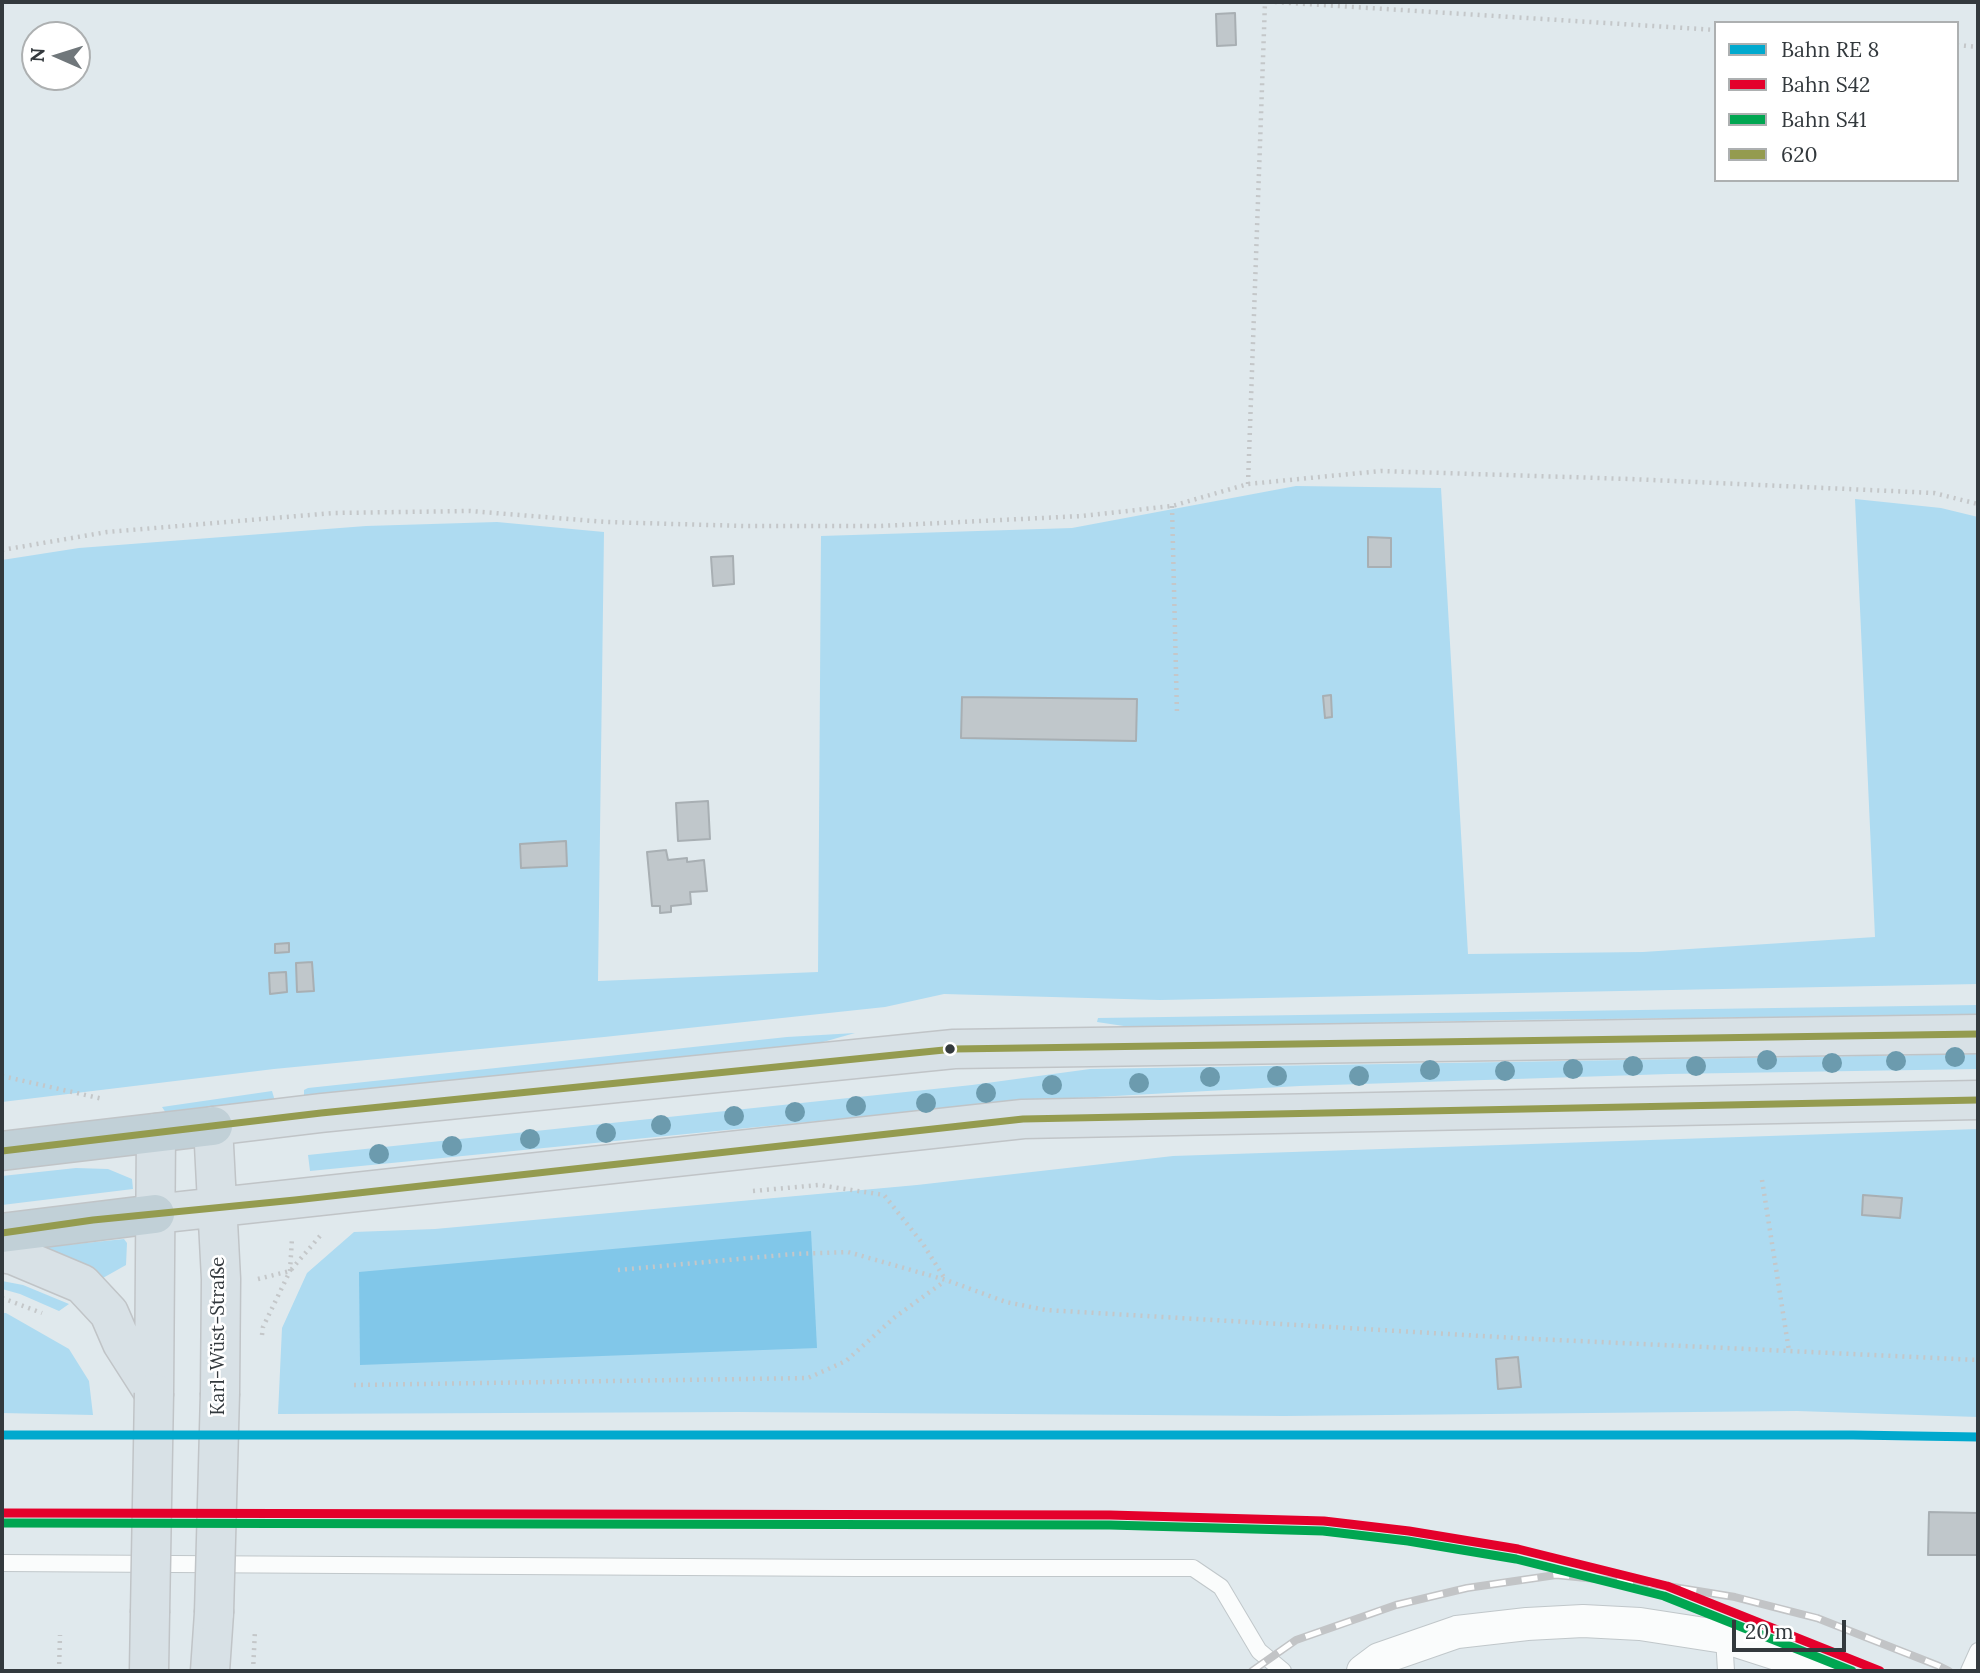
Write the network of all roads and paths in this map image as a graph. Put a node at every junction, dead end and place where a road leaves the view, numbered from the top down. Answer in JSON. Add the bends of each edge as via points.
{"nodes":[{"id":1,"x":1265,"y":2,"type":"edge"},
{"id":2,"x":1275,"y":2,"type":"edge"},
{"id":3,"x":1714,"y":30,"type":"edge"},
{"id":4,"x":1959,"y":45,"type":"edge"},
{"id":5,"x":1978,"y":47,"type":"edge"},
{"id":6,"x":1248,"y":484,"type":"junction"},
{"id":7,"x":1978,"y":504,"type":"edge"},
{"id":8,"x":1172,"y":506,"type":"junction"},
{"id":9,"x":2,"y":550,"type":"edge"},
{"id":10,"x":1177,"y":714,"type":"dead end"},
{"id":11,"x":1978,"y":1034,"type":"edge"},
{"id":12,"x":2,"y":1076,"type":"edge"},
{"id":13,"x":109,"y":1100,"type":"dead end"},
{"id":14,"x":1978,"y":1100,"type":"edge"},
{"id":15,"x":213,"y":1126,"type":"junction"},
{"id":16,"x":156,"y":1133,"type":"junction"},
{"id":17,"x":2,"y":1151,"type":"edge"},
{"id":18,"x":1762,"y":1180,"type":"dead end"},
{"id":19,"x":741,"y":1192,"type":"dead end"},
{"id":20,"x":217,"y":1208,"type":"junction"},
{"id":21,"x":155,"y":1214,"type":"junction"},
{"id":22,"x":327,"y":1227,"type":"dead end"},
{"id":23,"x":2,"y":1233,"type":"edge"},
{"id":24,"x":2,"y":1253,"type":"edge"},
{"id":25,"x":618,"y":1270,"type":"dead end"},
{"id":26,"x":290,"y":1271,"type":"junction"},
{"id":27,"x":221,"y":1279,"type":"junction"},
{"id":28,"x":946,"y":1280,"type":"junction"},
{"id":29,"x":261,"y":1340,"type":"dead end"},
{"id":30,"x":1789,"y":1351,"type":"junction"},
{"id":31,"x":1978,"y":1360,"type":"edge"},
{"id":32,"x":354,"y":1385,"type":"dead end"},
{"id":33,"x":154,"y":1392,"type":"junction"},
{"id":34,"x":2,"y":1563,"type":"edge"},
{"id":35,"x":255,"y":1626,"type":"dead end"},
{"id":36,"x":60,"y":1635,"type":"dead end"},
{"id":37,"x":1724,"y":1637,"type":"junction"},
{"id":38,"x":1978,"y":1651,"type":"edge"},
{"id":39,"x":59,"y":1671,"type":"edge"},
{"id":40,"x":149,"y":1671,"type":"edge"},
{"id":41,"x":210,"y":1671,"type":"edge"},
{"id":42,"x":253,"y":1671,"type":"edge"},
{"id":43,"x":1283,"y":1671,"type":"edge"},
{"id":44,"x":1363,"y":1671,"type":"edge"},
{"id":45,"x":1726,"y":1671,"type":"edge"},
{"id":46,"x":1818,"y":1671,"type":"edge"},
{"id":47,"x":1969,"y":1671,"type":"edge"}],
"edges":[{"from":1,"to":6,"type":"path"},
{"from":2,"to":3,"type":"path"},
{"from":4,"to":5,"type":"path"},
{"from":6,"to":7,"type":"path","via":[[1381,471],[1934,493]]},
{"from":6,"to":8,"type":"path"},
{"from":8,"to":9,"type":"path","via":[[1082,516],[867,526],[607,522],[470,511],[334,513],[107,531]]},
{"from":8,"to":10,"type":"path"},
{"from":11,"to":15,"type":"main road","via":[[954,1049]]},
{"from":12,"to":13,"type":"path"},
{"from":14,"to":20,"type":"main road","via":[[1023,1119]]},
{"from":15,"to":16,"type":"highway"},
{"from":15,"to":20,"type":"main road","name":"Karl-Wüst-Straße"},
{"from":16,"to":17,"type":"highway"},
{"from":16,"to":21,"type":"main road"},
{"from":18,"to":30,"type":"path"},
{"from":19,"to":28,"type":"path","via":[[818,1185],[884,1195]]},
{"from":20,"to":21,"type":"main road"},
{"from":20,"to":27,"type":"main road","name":"Karl-Wüst-Straße"},
{"from":21,"to":23,"type":"highway"},
{"from":21,"to":33,"type":"main road"},
{"from":22,"to":26,"type":"path"},
{"from":24,"to":33,"type":"main road","via":[[82,1284],[110,1314],[122,1343]]},
{"from":25,"to":28,"type":"path","via":[[848,1252]]},
{"from":26,"to":27,"type":"path","via":[[263,1279]]},
{"from":26,"to":29,"type":"path"},
{"from":27,"to":41,"type":"main road","name":"Karl-Wüst-Straße","bridge":true},
{"from":28,"to":30,"type":"path","via":[[1006,1303],[1046,1310]]},
{"from":28,"to":32,"type":"path","via":[[846,1361],[808,1378]]},
{"from":30,"to":31,"type":"path"},
{"from":33,"to":40,"type":"main road","bridge":true},
{"from":34,"to":43,"type":"lane","via":[[1193,1568],[1221,1587],[1259,1651]]},
{"from":35,"to":42,"type":"path"},
{"from":36,"to":39,"type":"path"},
{"from":37,"to":44,"type":"street","via":[[1640,1624],[1527,1624],[1457,1632],[1379,1659]]},
{"from":37,"to":45,"type":"lane"},
{"from":37,"to":46,"type":"street"},
{"from":38,"to":47,"type":"lane"}]}
